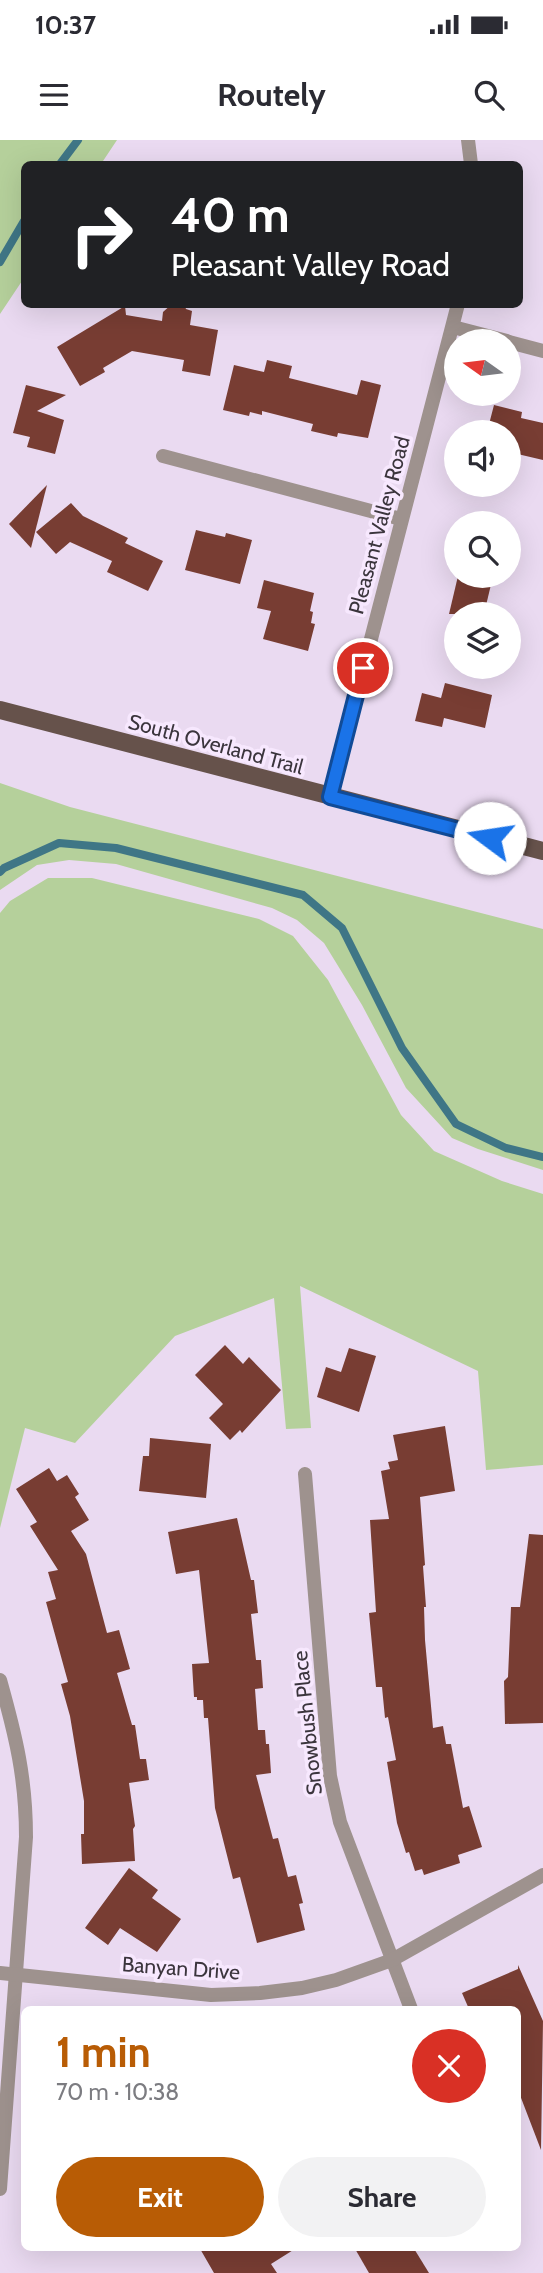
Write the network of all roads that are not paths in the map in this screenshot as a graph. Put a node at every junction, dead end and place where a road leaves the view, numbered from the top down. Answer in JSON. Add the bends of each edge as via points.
{"nodes":[{"id":1,"x":468,"y":140,"type":"edge"},
{"id":2,"x":471,"y":161,"type":"edge"},
{"id":3,"x":457,"y":308,"type":"edge"},
{"id":4,"x":453,"y":327,"type":"junction"},
{"id":5,"x":460,"y":329,"type":"edge"},
{"id":6,"x":522,"y":346,"type":"edge"},
{"id":7,"x":543,"y":351,"type":"edge"},
{"id":8,"x":163,"y":456,"type":"dead end"},
{"id":9,"x":401,"y":519,"type":"junction"},
{"id":10,"x":0,"y":710,"type":"edge"},
{"id":11,"x":330,"y":797,"type":"junction"},
{"id":12,"x":543,"y":851,"type":"edge"},
{"id":13,"x":306,"y":1474,"type":"dead end"},
{"id":14,"x":0,"y":1680,"type":"edge"},
{"id":15,"x":543,"y":1875,"type":"edge"},
{"id":16,"x":392,"y":1960,"type":"junction"},
{"id":17,"x":0,"y":1973,"type":"edge"},
{"id":18,"x":15,"y":1974,"type":"junction"},
{"id":19,"x":410,"y":2006,"type":"edge"},
{"id":20,"x":0,"y":2189,"type":"edge"}],
"edges":[{"from":1,"to":2,"type":"street"},
{"from":3,"to":4,"type":"street","name":"Pleasant Valley Road"},
{"from":4,"to":5,"type":"street"},
{"from":4,"to":9,"type":"street","name":"Pleasant Valley Road"},
{"from":6,"to":7,"type":"street"},
{"from":8,"to":9,"type":"street"},
{"from":9,"to":11,"type":"street","name":"Pleasant Valley Road"},
{"from":10,"to":11,"type":"main road","name":"South Overland Trail"},
{"from":11,"to":12,"type":"main road","name":"South Overland Trail"},
{"from":13,"to":16,"type":"street","name":"Snowbush Place","via":[[330,1776],[341,1822]]},
{"from":14,"to":18,"type":"street","via":[[19,1746],[26,1801]]},
{"from":15,"to":16,"type":"street","name":"Banyan Drive"},
{"from":16,"to":18,"type":"street","name":"Banyan Drive","via":[[302,1988],[211,1995]]},
{"from":16,"to":19,"type":"street","name":"Snowbush Place"},
{"from":17,"to":18,"type":"street","name":"Banyan Drive"},
{"from":18,"to":20,"type":"street"}]}
